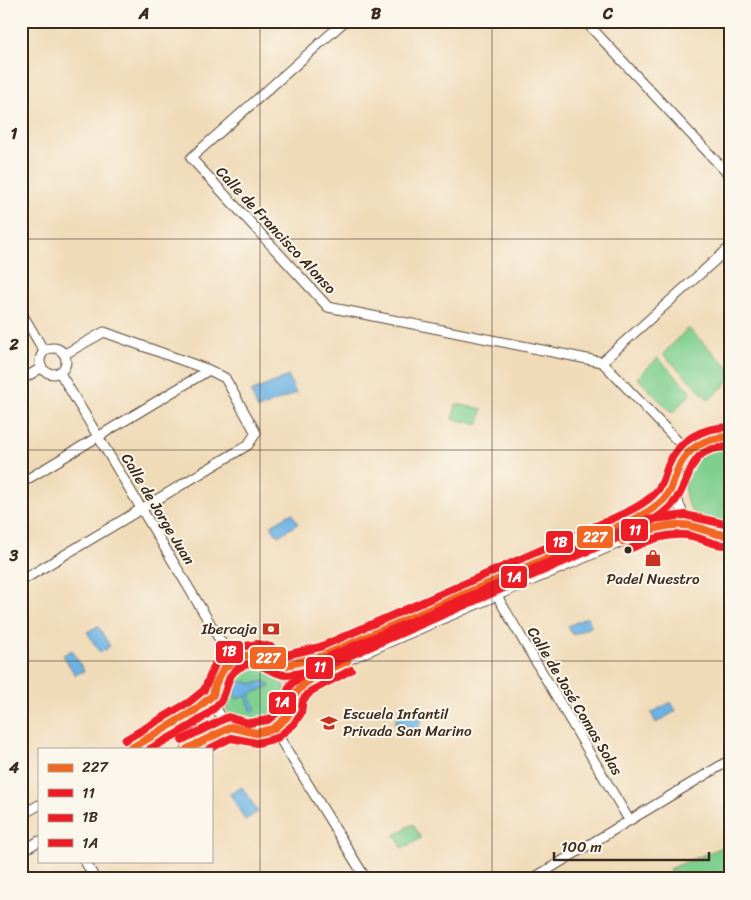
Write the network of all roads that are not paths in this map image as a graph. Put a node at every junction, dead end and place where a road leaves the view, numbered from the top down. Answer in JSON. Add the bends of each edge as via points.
{"nodes":[{"id":1,"x":345,"y":21,"type":"edge"},
{"id":2,"x":585,"y":21,"type":"edge"},
{"id":3,"x":730,"y":176,"type":"edge"},
{"id":4,"x":730,"y":247,"type":"edge"},
{"id":5,"x":21,"y":312,"type":"edge"},
{"id":6,"x":44,"y":351,"type":"junction"},
{"id":7,"x":65,"y":354,"type":"junction"},
{"id":8,"x":602,"y":362,"type":"junction"},
{"id":9,"x":42,"y":368,"type":"junction"},
{"id":10,"x":210,"y":370,"type":"junction"},
{"id":11,"x":60,"y":373,"type":"junction"},
{"id":12,"x":21,"y":380,"type":"edge"},
{"id":13,"x":99,"y":436,"type":"junction"},
{"id":14,"x":730,"y":437,"type":"edge"},
{"id":15,"x":688,"y":452,"type":"junction"},
{"id":16,"x":21,"y":483,"type":"edge"},
{"id":17,"x":674,"y":485,"type":"junction"},
{"id":18,"x":143,"y":509,"type":"junction"},
{"id":19,"x":696,"y":527,"type":"junction"},
{"id":20,"x":730,"y":535,"type":"edge"},
{"id":21,"x":21,"y":581,"type":"edge"},
{"id":22,"x":497,"y":596,"type":"junction"},
{"id":23,"x":232,"y":660,"type":"junction"},
{"id":24,"x":281,"y":664,"type":"junction"},
{"id":25,"x":213,"y":695,"type":"junction"},
{"id":26,"x":294,"y":695,"type":"junction"},
{"id":27,"x":231,"y":728,"type":"junction"},
{"id":28,"x":274,"y":729,"type":"junction"},
{"id":29,"x":132,"y":748,"type":"edge"},
{"id":30,"x":188,"y":748,"type":"edge"},
{"id":31,"x":730,"y":760,"type":"edge"},
{"id":32,"x":38,"y":806,"type":"edge"},
{"id":33,"x":21,"y":815,"type":"edge"},
{"id":34,"x":629,"y":820,"type":"junction"},
{"id":35,"x":38,"y":842,"type":"edge"},
{"id":36,"x":21,"y":852,"type":"edge"},
{"id":37,"x":86,"y":862,"type":"edge"},
{"id":38,"x":95,"y":879,"type":"edge"},
{"id":39,"x":366,"y":879,"type":"edge"},
{"id":40,"x":532,"y":879,"type":"edge"}],
"edges":[{"from":1,"to":8,"type":"street","name":"Calle de Francisco Alonso","via":[[191,158],[328,307]]},
{"from":2,"to":3,"type":"street"},
{"from":4,"to":8,"type":"street"},
{"from":5,"to":6,"type":"street"},
{"from":6,"to":7,"type":"street","via":[[52,347]]},
{"from":6,"to":9,"type":"street","via":[[40,359]]},
{"from":7,"to":10,"type":"street","via":[[104,332]]},
{"from":7,"to":11,"type":"street","via":[[67,359]]},
{"from":8,"to":15,"type":"street"},
{"from":9,"to":11,"type":"street","via":[[47,373]]},
{"from":9,"to":12,"type":"street"},
{"from":10,"to":13,"type":"street"},
{"from":10,"to":18,"type":"street","via":[[226,378],[256,433],[248,445]]},
{"from":11,"to":13,"type":"street","name":"Calle de Jorge Juan"},
{"from":13,"to":16,"type":"street"},
{"from":13,"to":18,"type":"street","name":"Calle de Jorge Juan"},
{"from":14,"to":15,"type":"street","via":[[713,438]]},
{"from":15,"to":17,"type":"street","via":[[678,468]]},
{"from":17,"to":19,"type":"street","via":[[680,508]]},
{"from":17,"to":24,"type":"street","via":[[662,501],[644,514],[323,656]]},
{"from":18,"to":21,"type":"street"},
{"from":18,"to":23,"type":"street","name":"Calle de Jorge Juan"},
{"from":19,"to":20,"type":"street","via":[[709,534]]},
{"from":19,"to":22,"type":"street","via":[[674,525],[651,529]]},
{"from":22,"to":26,"type":"street","via":[[329,668]]},
{"from":22,"to":34,"type":"street","name":"Calle de José Comas Solas"},
{"from":23,"to":24,"type":"street","via":[[244,654],[257,654]]},
{"from":23,"to":25,"type":"street","via":[[221,669]]},
{"from":24,"to":26,"type":"street","via":[[290,678]]},
{"from":25,"to":27,"type":"street","via":[[215,708]]},
{"from":25,"to":29,"type":"street","via":[[194,711]]},
{"from":26,"to":28,"type":"street","via":[[292,708],[285,720]]},
{"from":27,"to":28,"type":"street","via":[[252,734]]},
{"from":27,"to":30,"type":"street"},
{"from":28,"to":39,"type":"street"},
{"from":31,"to":34,"type":"street"},
{"from":32,"to":33,"type":"street"},
{"from":34,"to":40,"type":"street"},
{"from":35,"to":36,"type":"street"},
{"from":37,"to":38,"type":"street"}]}
